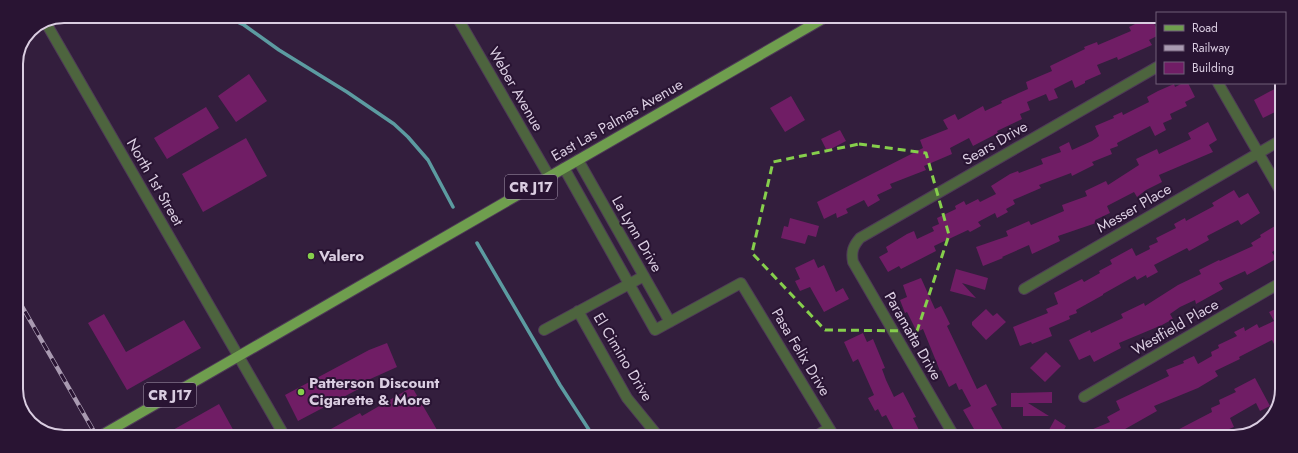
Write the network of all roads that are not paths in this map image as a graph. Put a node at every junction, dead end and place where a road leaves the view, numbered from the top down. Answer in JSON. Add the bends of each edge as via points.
{"nodes":[{"id":1,"x":460,"y":23,"type":"edge"},
{"id":2,"x":815,"y":23,"type":"edge"},
{"id":3,"x":47,"y":26,"type":"edge"},
{"id":4,"x":1156,"y":68,"type":"edge"},
{"id":5,"x":1219,"y":84,"type":"edge"},
{"id":6,"x":1275,"y":144,"type":"edge"},
{"id":7,"x":1259,"y":153,"type":"junction"},
{"id":8,"x":578,"y":160,"type":"junction"},
{"id":9,"x":564,"y":168,"type":"junction"},
{"id":10,"x":549,"y":176,"type":"junction"},
{"id":11,"x":1275,"y":181,"type":"edge"},
{"id":12,"x":852,"y":249,"type":"joint"},
{"id":13,"x":644,"y":276,"type":"junction"},
{"id":14,"x":630,"y":284,"type":"junction"},
{"id":15,"x":1275,"y":286,"type":"edge"},
{"id":16,"x":1024,"y":288,"type":"dead end"},
{"id":17,"x":578,"y":311,"type":"junction"},
{"id":18,"x":670,"y":322,"type":"junction"},
{"id":19,"x":544,"y":330,"type":"dead end"},
{"id":20,"x":238,"y":356,"type":"junction"},
{"id":21,"x":1084,"y":396,"type":"dead end"},
{"id":22,"x":111,"y":430,"type":"edge"},
{"id":23,"x":281,"y":430,"type":"edge"},
{"id":24,"x":653,"y":430,"type":"edge"},
{"id":25,"x":831,"y":430,"type":"edge"},
{"id":26,"x":951,"y":430,"type":"edge"}],
"edges":[{"from":1,"to":10,"type":"street","name":"Weber Avenue"},
{"from":2,"to":8,"type":"main road","name":"East Las Palmas Avenue","number":"CR J17"},
{"from":3,"to":20,"type":"street","name":"North 1st Street"},
{"from":4,"to":12,"type":"street","name":"Sears Drive","via":[[860,238]]},
{"from":5,"to":7,"type":"street"},
{"from":6,"to":7,"type":"street","name":"Messer Place"},
{"from":7,"to":11,"type":"street"},
{"from":7,"to":16,"type":"street","name":"Messer Place"},
{"from":8,"to":9,"type":"main road","name":"East Las Palmas Avenue","number":"CR J17"},
{"from":8,"to":13,"type":"street","name":"La Lynn Drive"},
{"from":9,"to":10,"type":"main road","name":"East Las Palmas Avenue","number":"CR J17"},
{"from":9,"to":14,"type":"street","name":"La Lynn Drive"},
{"from":10,"to":20,"type":"main road","name":"East Las Palmas Avenue","number":"CR J17"},
{"from":12,"to":26,"type":"street","name":"Paramatta Drive","via":[[853,262]]},
{"from":13,"to":14,"type":"street"},
{"from":13,"to":18,"type":"street","name":"La Lynn Drive"},
{"from":14,"to":17,"type":"street"},
{"from":14,"to":18,"type":"street","name":"La Lynn Drive","via":[[655,330]]},
{"from":15,"to":21,"type":"street","name":"Westfield Place"},
{"from":17,"to":19,"type":"street"},
{"from":17,"to":24,"type":"street","name":"El Cimino Drive","via":[[627,398]]},
{"from":18,"to":25,"type":"street","name":"Pasa Felix Drive","via":[[741,283]]},
{"from":20,"to":22,"type":"main road","number":"CR J17"},
{"from":20,"to":23,"type":"street","name":"North 1st Street"}]}
